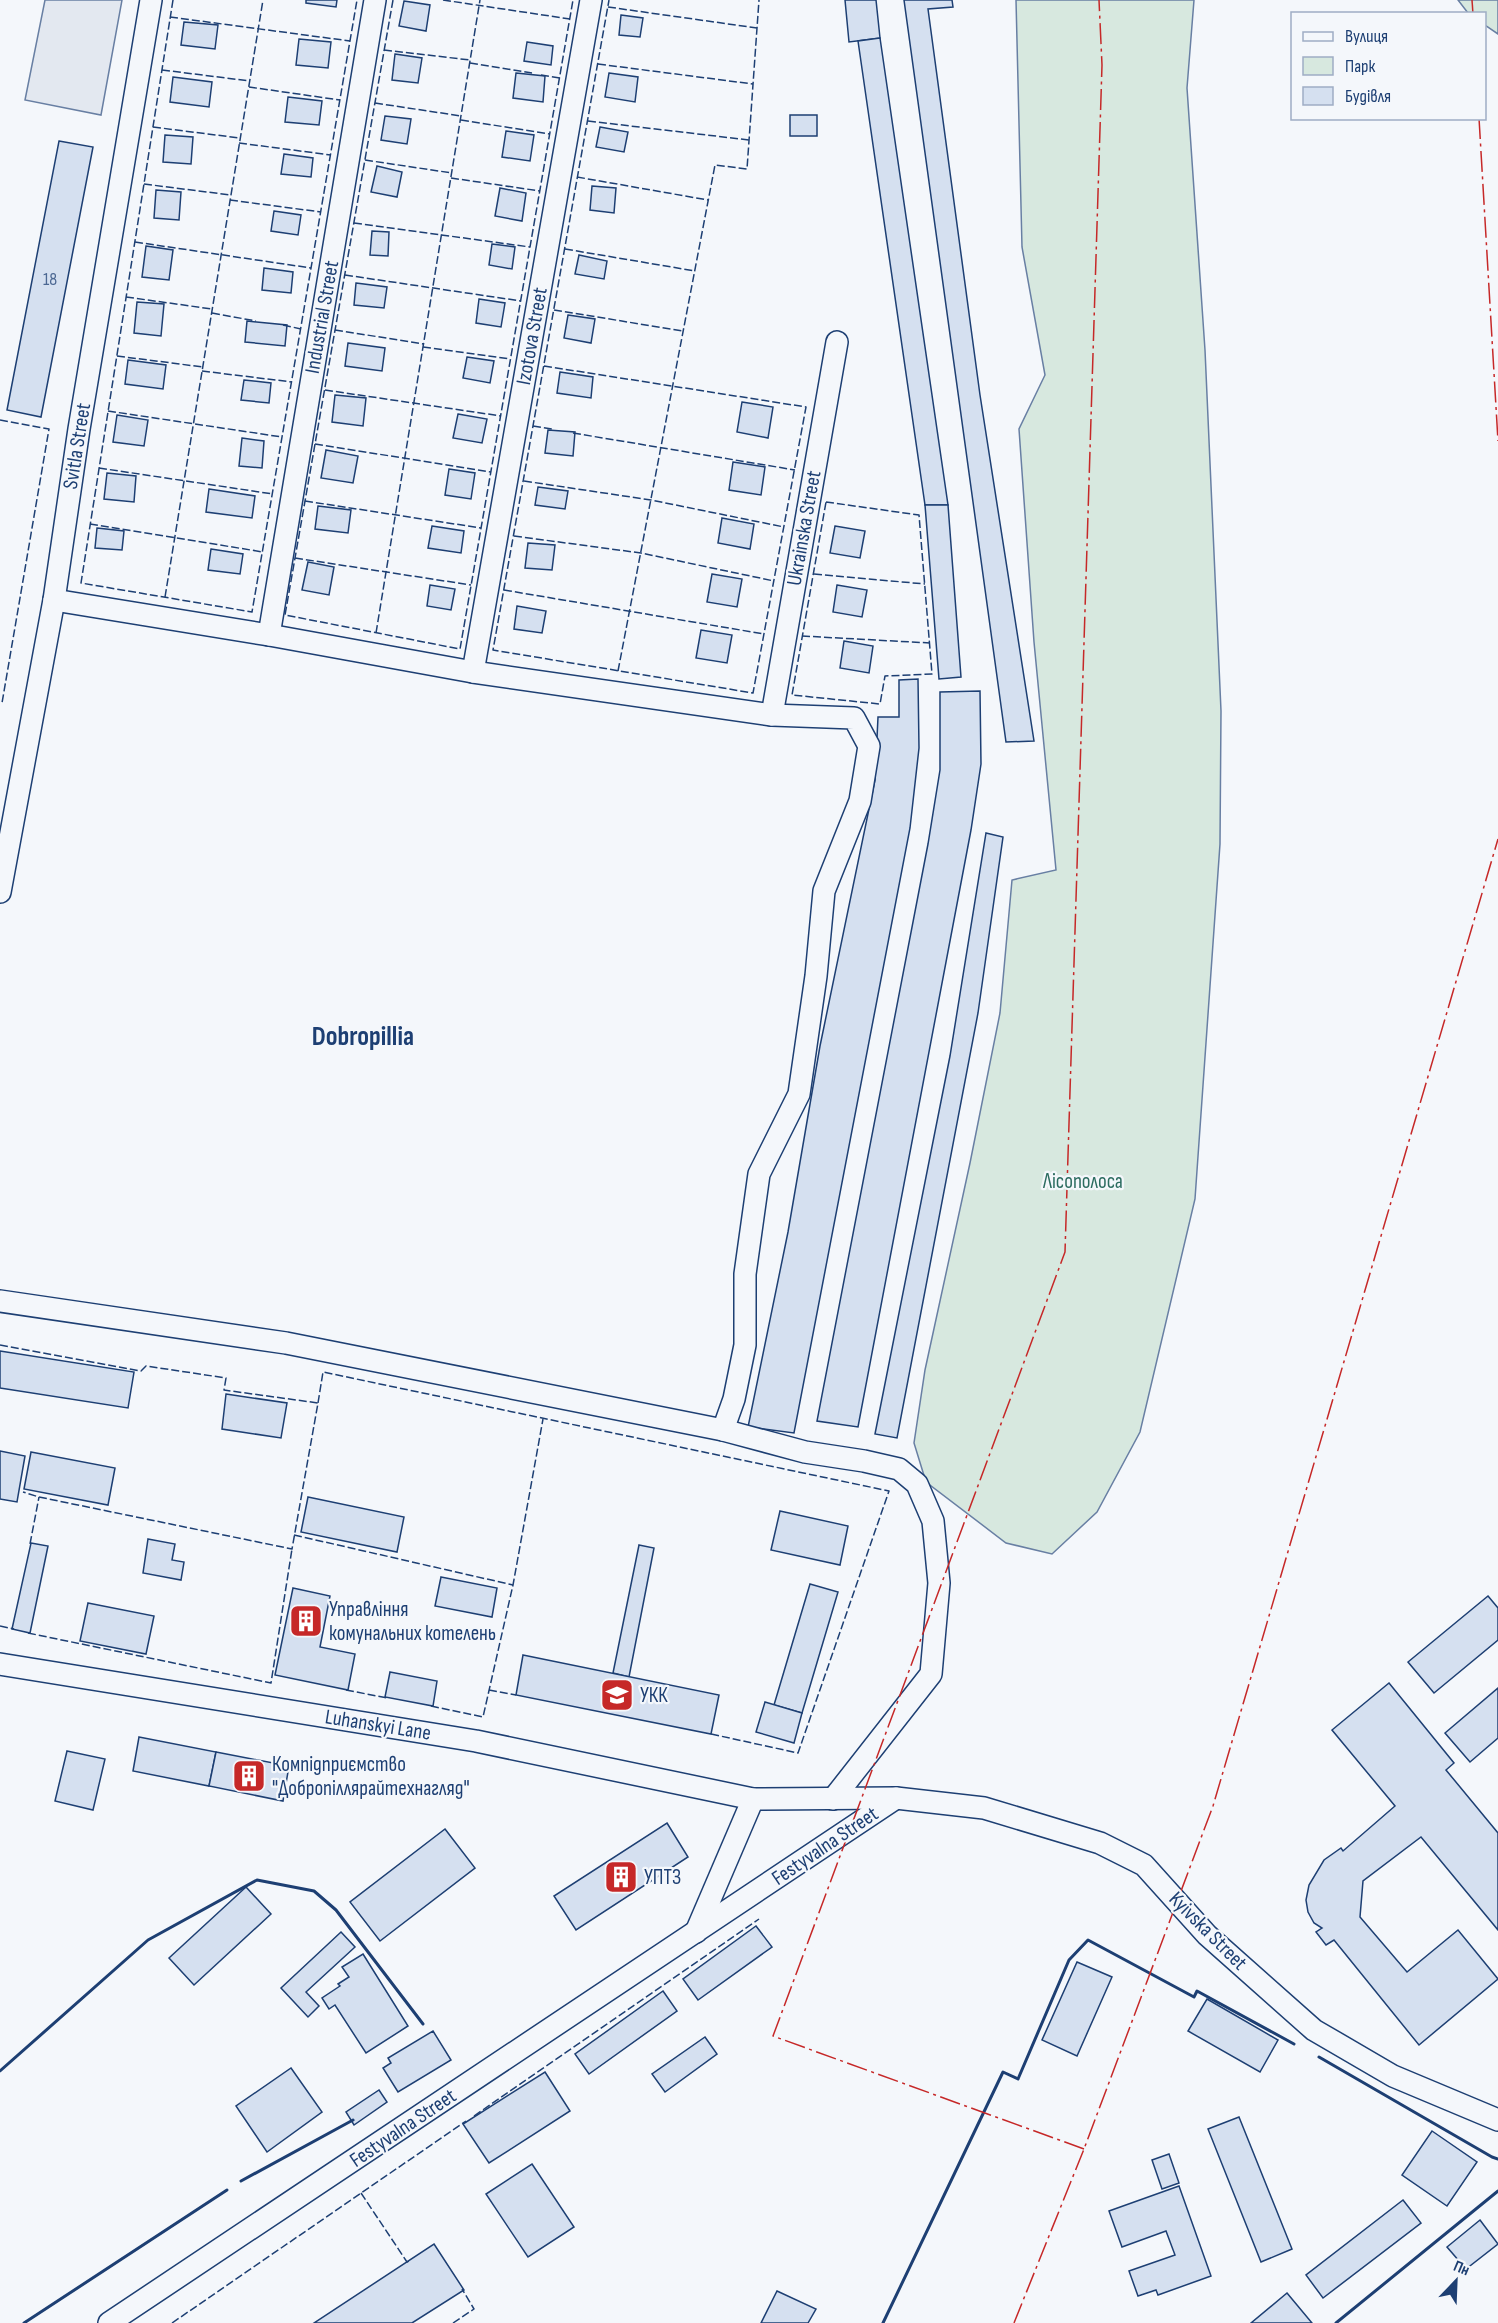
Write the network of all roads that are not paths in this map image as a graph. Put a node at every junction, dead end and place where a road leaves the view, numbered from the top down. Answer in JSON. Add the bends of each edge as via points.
{"nodes":[{"id":1,"x":151,"y":0,"type":"edge"},
{"id":2,"x":375,"y":0,"type":"edge"},
{"id":3,"x":591,"y":0,"type":"edge"},
{"id":4,"x":837,"y":342,"type":"dead end"},
{"id":5,"x":54,"y":600,"type":"junction"},
{"id":6,"x":269,"y":634,"type":"junction"},
{"id":7,"x":473,"y":672,"type":"junction"},
{"id":8,"x":772,"y":715,"type":"junction"},
{"id":9,"x":0,"y":892,"type":"edge"},
{"id":10,"x":0,"y":1300,"type":"edge"},
{"id":11,"x":723,"y":1430,"type":"junction"},
{"id":12,"x":0,"y":1664,"type":"edge"},
{"id":13,"x":896,"y":1798,"type":"junction"},
{"id":14,"x":753,"y":1799,"type":"junction"},
{"id":15,"x":833,"y":1799,"type":"junction"},
{"id":16,"x":696,"y":1932,"type":"junction"},
{"id":17,"x":1498,"y":2120,"type":"edge"},
{"id":18,"x":109,"y":2323,"type":"edge"}],
"edges":[{"from":1,"to":5,"type":"street","name":"Svitla Street"},
{"from":2,"to":6,"type":"street","name":"Industrial Street"},
{"from":3,"to":7,"type":"street","name":"Izotova Street"},
{"from":4,"to":8,"type":"street","name":"Ukrainska Street"},
{"from":5,"to":6,"type":"street"},
{"from":5,"to":9,"type":"street","name":"Svitla Street"},
{"from":6,"to":7,"type":"street"},
{"from":7,"to":8,"type":"street"},
{"from":8,"to":11,"type":"street","via":[[854,718],[869,746],[860,801],[824,891],[799,1094],[759,1174],[745,1274],[745,1345]]},
{"from":10,"to":11,"type":"street","via":[[286,1343]]},
{"from":11,"to":15,"type":"street","via":[[805,1452],[899,1469],[917,1484],[933,1521],[939,1583],[931,1674]]},
{"from":12,"to":14,"type":"street","name":"Luhanskyi Lane","via":[[476,1741]]},
{"from":13,"to":15,"type":"street","name":"Festyvalna Street"},
{"from":13,"to":16,"type":"street","name":"Festyvalna Street"},
{"from":13,"to":17,"type":"street","name":"Kyivska Street","via":[[984,1808],[1100,1843],[1144,1865],[1207,1935],[1314,2030],[1393,2076]]},
{"from":14,"to":15,"type":"street","name":"Festyvalna Street"},
{"from":14,"to":16,"type":"street"},
{"from":16,"to":18,"type":"street","name":"Festyvalna Street"}]}
